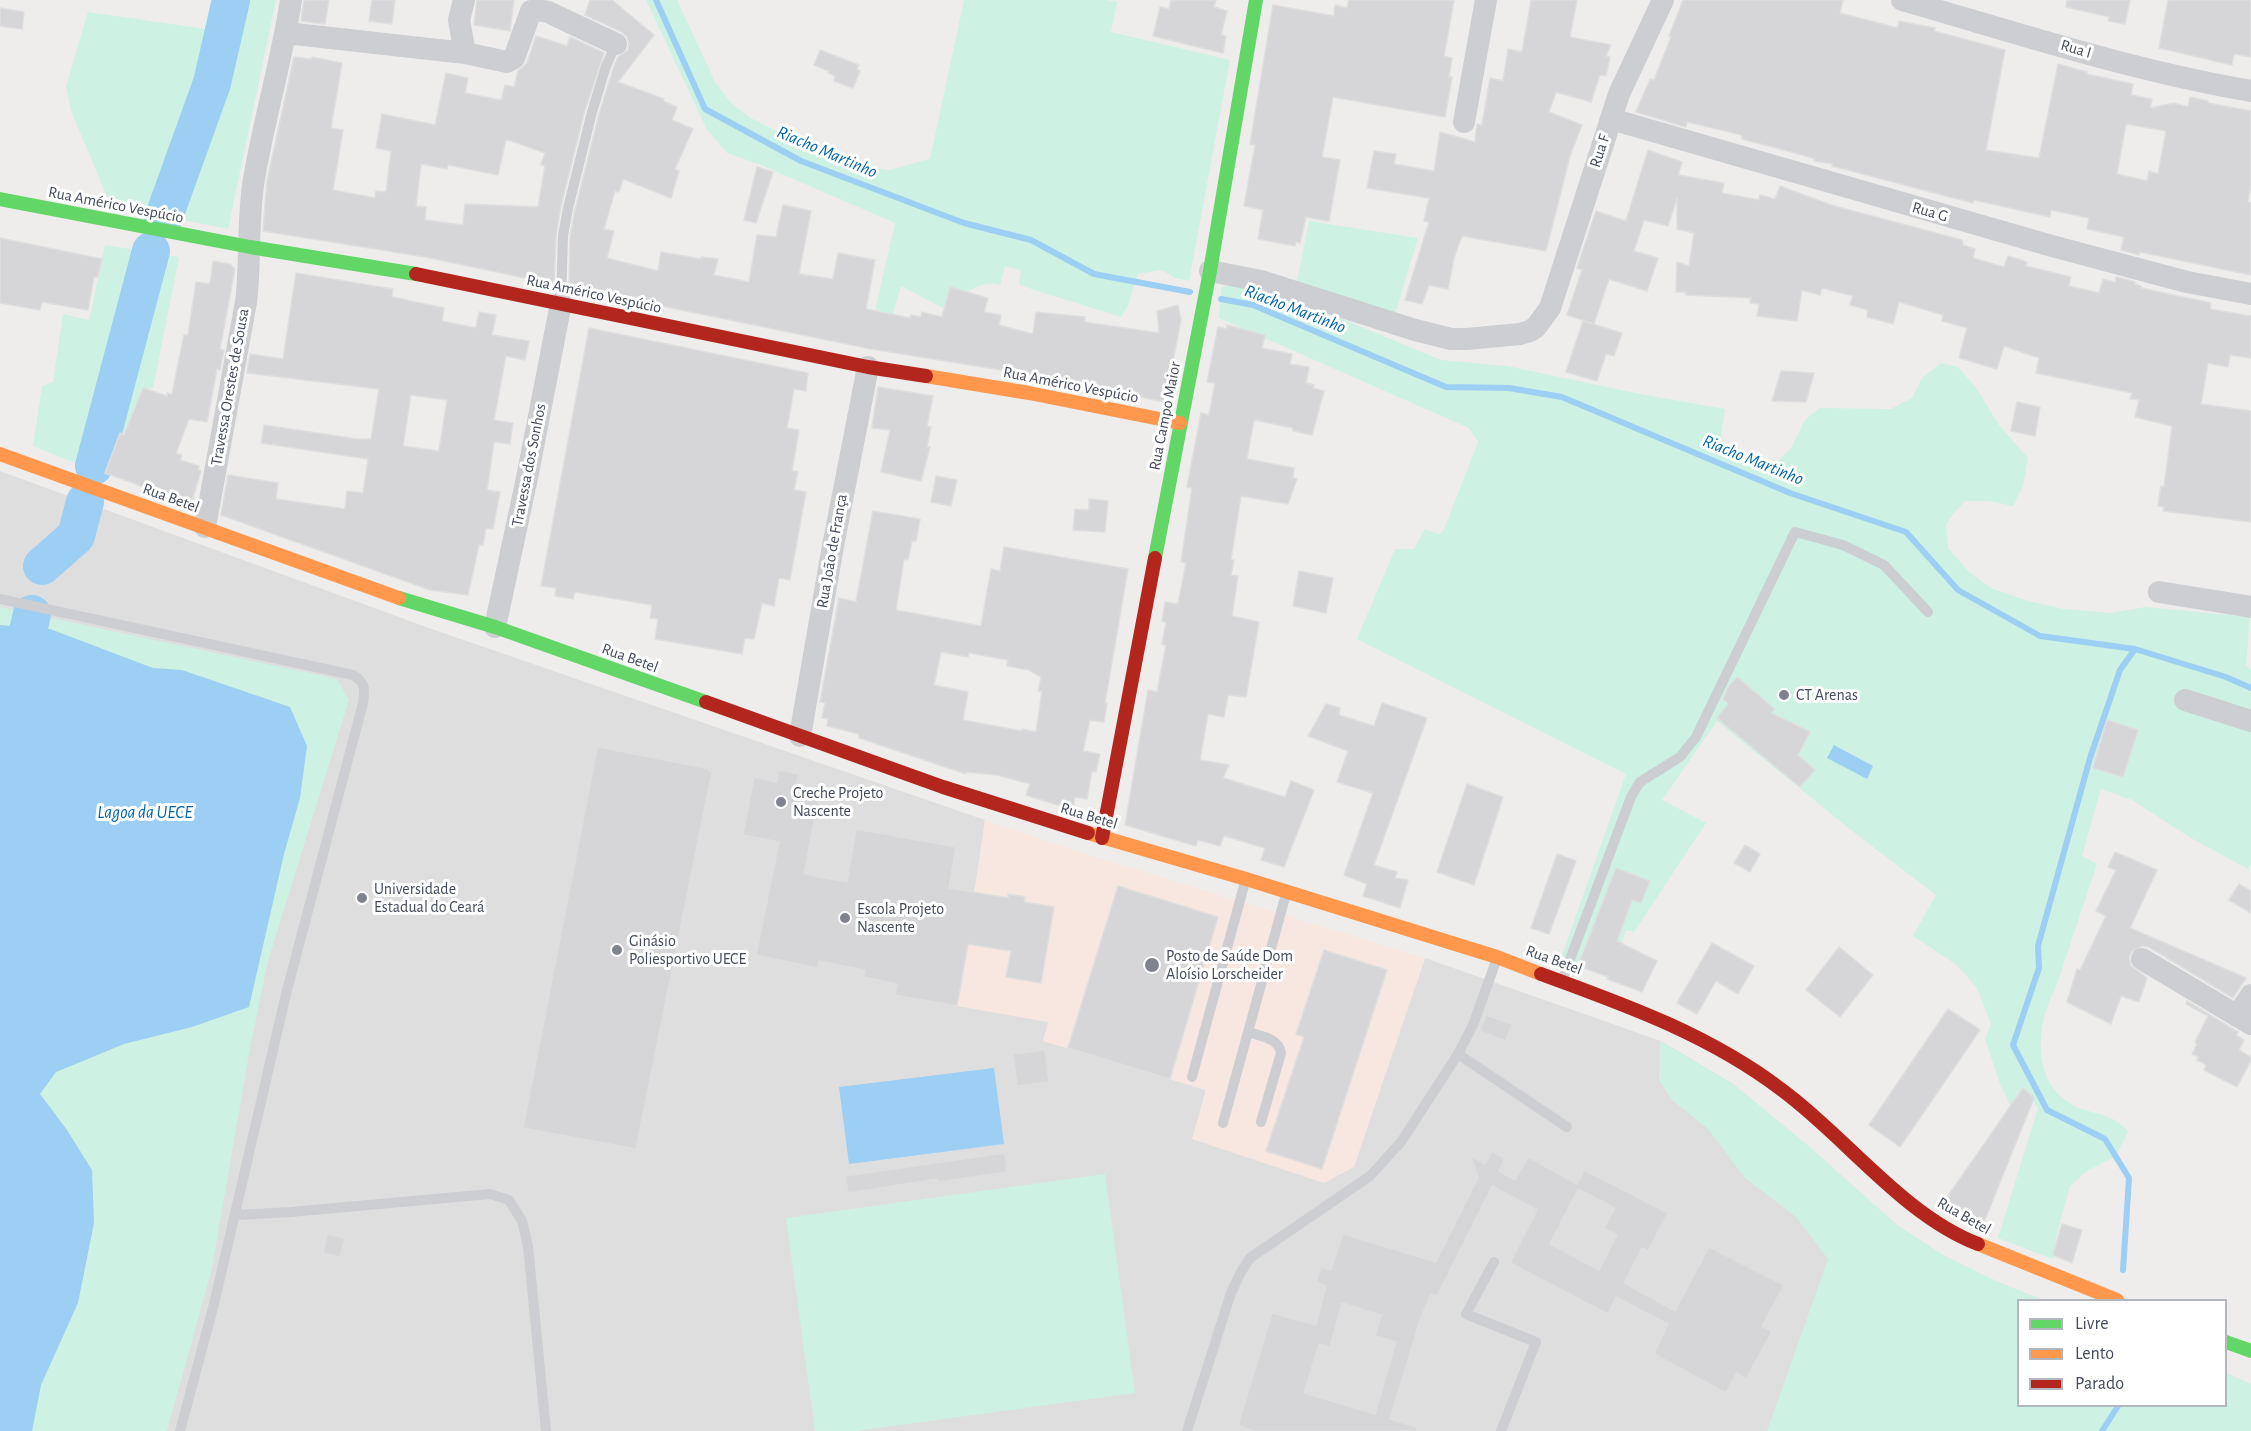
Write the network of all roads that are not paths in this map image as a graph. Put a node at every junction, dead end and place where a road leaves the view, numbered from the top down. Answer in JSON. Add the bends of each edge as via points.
{"nodes":[{"id":1,"x":291,"y":0,"type":"edge"},
{"id":2,"x":464,"y":0,"type":"edge"},
{"id":3,"x":1256,"y":0,"type":"edge"},
{"id":4,"x":1486,"y":0,"type":"edge"},
{"id":5,"x":1663,"y":0,"type":"edge"},
{"id":6,"x":1902,"y":0,"type":"edge"},
{"id":7,"x":286,"y":33,"type":"junction"},
{"id":8,"x":616,"y":44,"type":"joint"},
{"id":9,"x":465,"y":53,"type":"junction"},
{"id":10,"x":2251,"y":92,"type":"edge"},
{"id":11,"x":1611,"y":119,"type":"junction"},
{"id":12,"x":1464,"y":122,"type":"dead end"},
{"id":13,"x":0,"y":200,"type":"edge"},
{"id":14,"x":250,"y":247,"type":"junction"},
{"id":15,"x":1210,"y":271,"type":"junction"},
{"id":16,"x":2251,"y":294,"type":"edge"},
{"id":17,"x":561,"y":303,"type":"junction"},
{"id":18,"x":868,"y":367,"type":"junction"},
{"id":19,"x":1180,"y":423,"type":"junction"},
{"id":20,"x":0,"y":454,"type":"edge"},
{"id":21,"x":204,"y":527,"type":"junction"},
{"id":22,"x":2159,"y":592,"type":"dead end"},
{"id":23,"x":0,"y":598,"type":"edge"},
{"id":24,"x":2251,"y":607,"type":"edge"},
{"id":25,"x":1928,"y":612,"type":"dead end"},
{"id":26,"x":495,"y":627,"type":"junction"},
{"id":27,"x":2185,"y":700,"type":"dead end"},
{"id":28,"x":2251,"y":721,"type":"edge"},
{"id":29,"x":800,"y":736,"type":"junction"},
{"id":30,"x":1102,"y":838,"type":"junction"},
{"id":31,"x":1246,"y":879,"type":"junction"},
{"id":32,"x":1287,"y":891,"type":"junction"},
{"id":33,"x":1497,"y":957,"type":"junction"},
{"id":34,"x":2142,"y":959,"type":"dead end"},
{"id":35,"x":1562,"y":981,"type":"junction"},
{"id":36,"x":2251,"y":995,"type":"edge"},
{"id":37,"x":2244,"y":1020,"type":"edge"},
{"id":38,"x":1250,"y":1032,"type":"junction"},
{"id":39,"x":1458,"y":1054,"type":"junction"},
{"id":40,"x":1192,"y":1077,"type":"dead end"},
{"id":41,"x":1262,"y":1122,"type":"dead end"},
{"id":42,"x":1223,"y":1123,"type":"dead end"},
{"id":43,"x":1567,"y":1126,"type":"dead end"},
{"id":44,"x":236,"y":1215,"type":"junction"},
{"id":45,"x":1494,"y":1262,"type":"dead end"},
{"id":46,"x":2114,"y":1299,"type":"edge"},
{"id":47,"x":2227,"y":1342,"type":"edge"},
{"id":48,"x":2251,"y":1351,"type":"edge"},
{"id":49,"x":180,"y":1431,"type":"edge"},
{"id":50,"x":546,"y":1431,"type":"edge"},
{"id":51,"x":1187,"y":1431,"type":"edge"},
{"id":52,"x":1501,"y":1431,"type":"edge"}],
"edges":[{"from":1,"to":7,"type":"street","name":"Travessa Orestes de Sousa"},
{"from":2,"to":9,"type":"street","via":[[459,20]]},
{"from":3,"to":15,"type":"street","name":"Rua Campo Maior"},
{"from":4,"to":12,"type":"street"},
{"from":5,"to":11,"type":"street","name":"Rua F"},
{"from":6,"to":10,"type":"street","name":"Rua I","via":[[2132,65]]},
{"from":7,"to":9,"type":"street"},
{"from":7,"to":14,"type":"street","name":"Travessa Orestes de Sousa","via":[[254,181]]},
{"from":8,"to":9,"type":"street","via":[[537,10],[531,11],[511,60],[504,62]]},
{"from":8,"to":17,"type":"lane","via":[[592,112],[568,208]]},
{"from":11,"to":15,"type":"street","name":"Rua F","via":[[1550,308],[1530,331],[1451,339],[1261,281]]},
{"from":11,"to":16,"type":"street","name":"Rua G","via":[[2052,246],[2187,282]]},
{"from":13,"to":14,"type":"street","name":"Rua Américo Vespúcio"},
{"from":14,"to":17,"type":"street","name":"Rua Américo Vespúcio"},
{"from":14,"to":21,"type":"street","name":"Travessa Orestes de Sousa","via":[[246,302]]},
{"from":15,"to":19,"type":"street","name":"Rua Campo Maior"},
{"from":17,"to":18,"type":"street","name":"Rua Américo Vespúcio"},
{"from":17,"to":26,"type":"street","name":"Travessa dos Sonhos"},
{"from":18,"to":19,"type":"street","name":"Rua Américo Vespúcio"},
{"from":18,"to":29,"type":"street","name":"Rua João de França"},
{"from":19,"to":30,"type":"street","name":"Rua Campo Maior"},
{"from":20,"to":21,"type":"street","name":"Rua Betel"},
{"from":21,"to":26,"type":"street","name":"Rua Betel","via":[[425,607]]},
{"from":22,"to":24,"type":"street"},
{"from":23,"to":44,"type":"lane","via":[[353,675],[365,686],[286,994]]},
{"from":25,"to":35,"type":"lane","via":[[1884,565],[1843,545],[1795,532],[1696,737],[1680,757],[1640,782],[1631,797]]},
{"from":26,"to":29,"type":"street","name":"Rua Betel"},
{"from":27,"to":28,"type":"street"},
{"from":29,"to":30,"type":"street","name":"Rua Betel"},
{"from":30,"to":31,"type":"street","name":"Rua Betel"},
{"from":31,"to":32,"type":"street","name":"Rua Betel"},
{"from":31,"to":40,"type":"lane"},
{"from":32,"to":33,"type":"street","name":"Rua Betel"},
{"from":32,"to":38,"type":"lane"},
{"from":33,"to":35,"type":"street","name":"Rua Betel"},
{"from":33,"to":39,"type":"lane","via":[[1473,1025]]},
{"from":34,"to":37,"type":"street"},
{"from":35,"to":46,"type":"street","name":"Rua Betel","via":[[1717,1046],[1783,1090],[1899,1194],[1967,1240]]},
{"from":36,"to":37,"type":"street"},
{"from":38,"to":41,"type":"lane","via":[[1275,1041],[1281,1053]]},
{"from":38,"to":42,"type":"lane"},
{"from":39,"to":43,"type":"lane"},
{"from":39,"to":51,"type":"lane","via":[[1401,1142],[1370,1176],[1250,1258],[1231,1293]]},
{"from":44,"to":49,"type":"lane"},
{"from":44,"to":50,"type":"lane","via":[[490,1194],[509,1200],[522,1221],[528,1246]]},
{"from":45,"to":52,"type":"lane","via":[[1467,1314],[1536,1342]]},
{"from":47,"to":48,"type":"street"}]}
